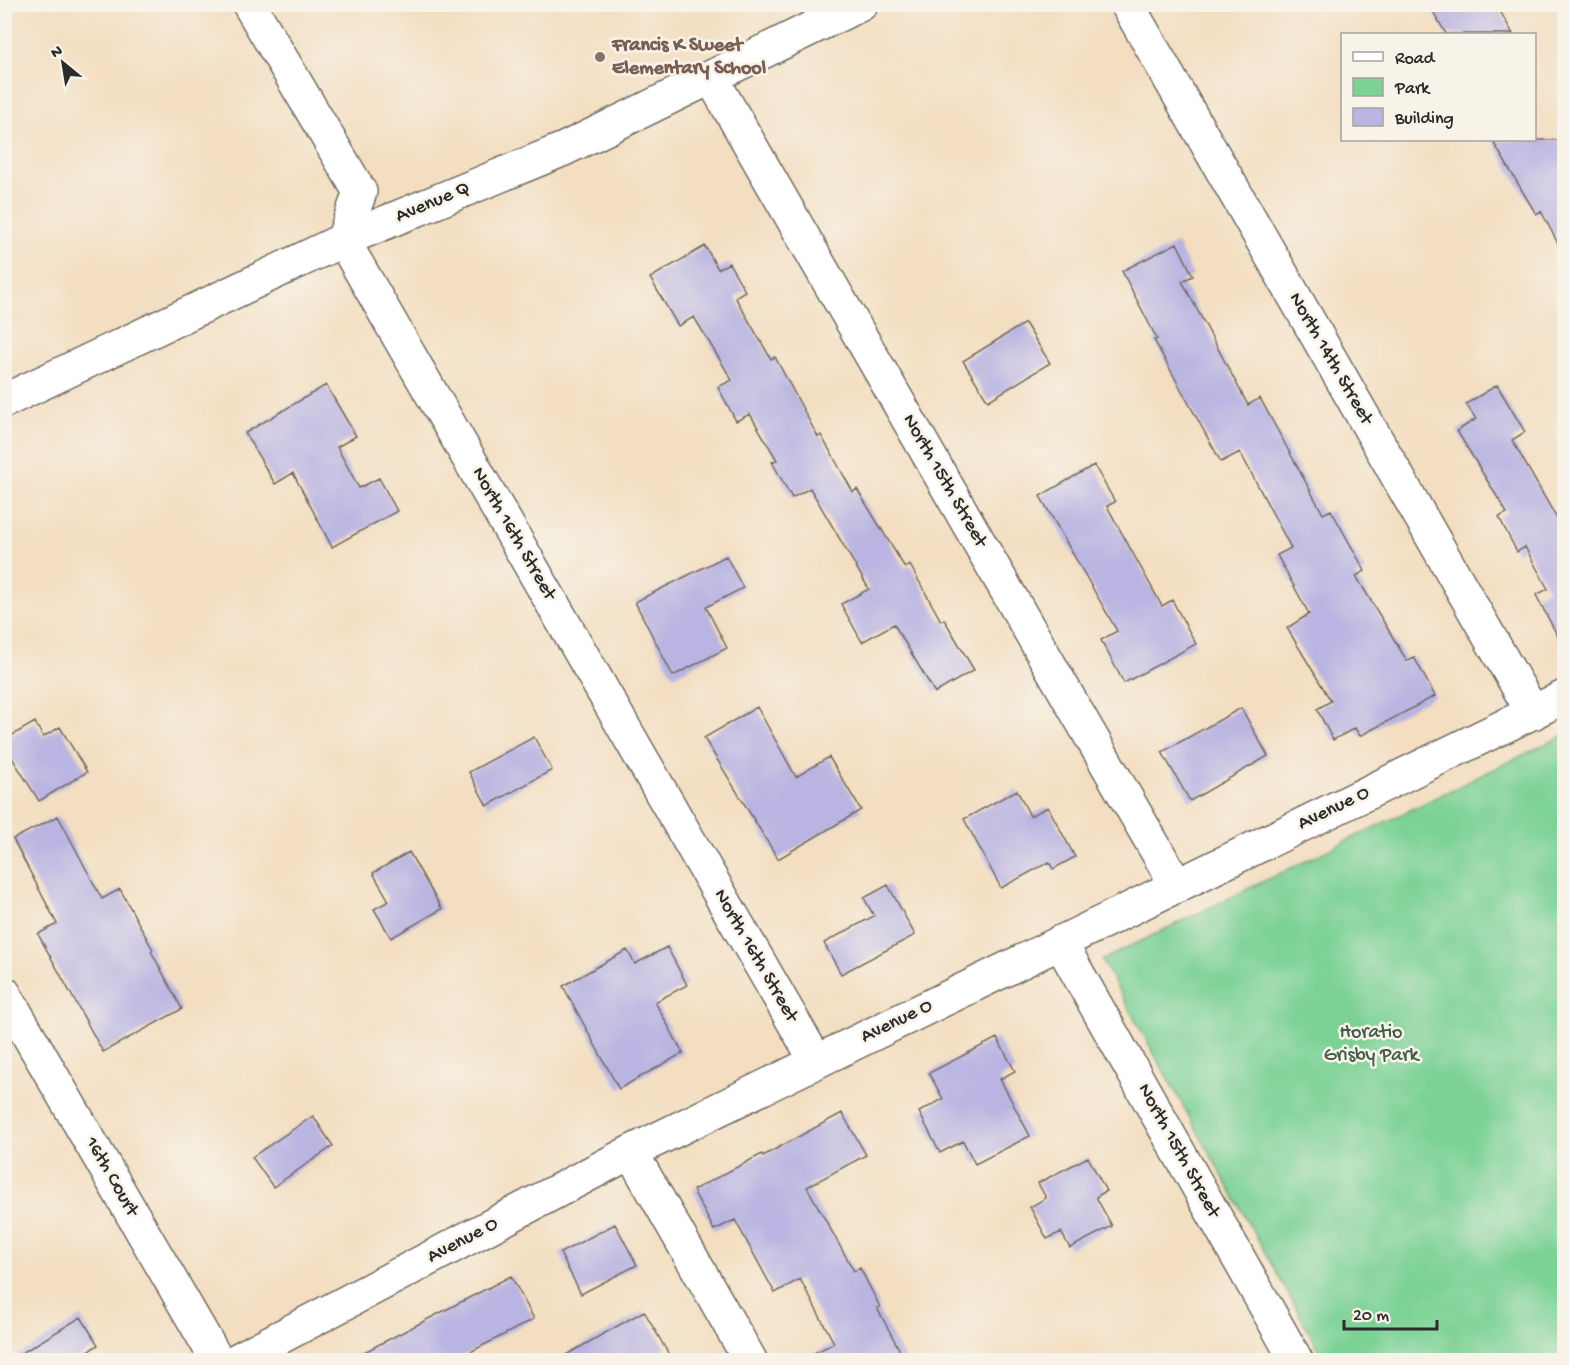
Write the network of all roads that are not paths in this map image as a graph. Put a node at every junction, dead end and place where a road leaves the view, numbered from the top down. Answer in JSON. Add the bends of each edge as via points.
{"nodes":[{"id":1,"x":249,"y":4,"type":"edge"},
{"id":2,"x":861,"y":4,"type":"edge"},
{"id":3,"x":1127,"y":4,"type":"edge"},
{"id":4,"x":711,"y":77,"type":"junction"},
{"id":5,"x":343,"y":240,"type":"junction"},
{"id":6,"x":4,"y":401,"type":"edge"},
{"id":7,"x":1564,"y":697,"type":"edge"},
{"id":8,"x":1533,"y":713,"type":"junction"},
{"id":9,"x":1177,"y":886,"type":"junction"},
{"id":10,"x":1060,"y":942,"type":"junction"},
{"id":11,"x":4,"y":993,"type":"edge"},
{"id":12,"x":816,"y":1061,"type":"junction"},
{"id":13,"x":631,"y":1152,"type":"junction"},
{"id":14,"x":217,"y":1360,"type":"edge"},
{"id":15,"x":237,"y":1360,"type":"edge"},
{"id":16,"x":750,"y":1360,"type":"edge"},
{"id":17,"x":1296,"y":1360,"type":"edge"}],
"edges":[{"from":1,"to":5,"type":"street","via":[[360,192]]},
{"from":2,"to":4,"type":"street","name":"Avenue Q"},
{"from":3,"to":8,"type":"street","name":"North 14th Street"},
{"from":4,"to":5,"type":"street","name":"Avenue Q","via":[[564,149]]},
{"from":4,"to":9,"type":"street","name":"North 15th Street"},
{"from":5,"to":6,"type":"street","name":"Avenue Q"},
{"from":5,"to":12,"type":"street","name":"North 16th Street"},
{"from":7,"to":8,"type":"street","name":"Avenue O"},
{"from":8,"to":9,"type":"street","name":"Avenue O"},
{"from":9,"to":10,"type":"street","name":"Avenue O"},
{"from":10,"to":12,"type":"street","name":"Avenue O"},
{"from":10,"to":17,"type":"street","name":"North 15th Street"},
{"from":11,"to":14,"type":"street","name":"16th Court"},
{"from":12,"to":13,"type":"street","name":"Avenue O"},
{"from":13,"to":15,"type":"street","name":"Avenue O"},
{"from":13,"to":16,"type":"street"}]}
